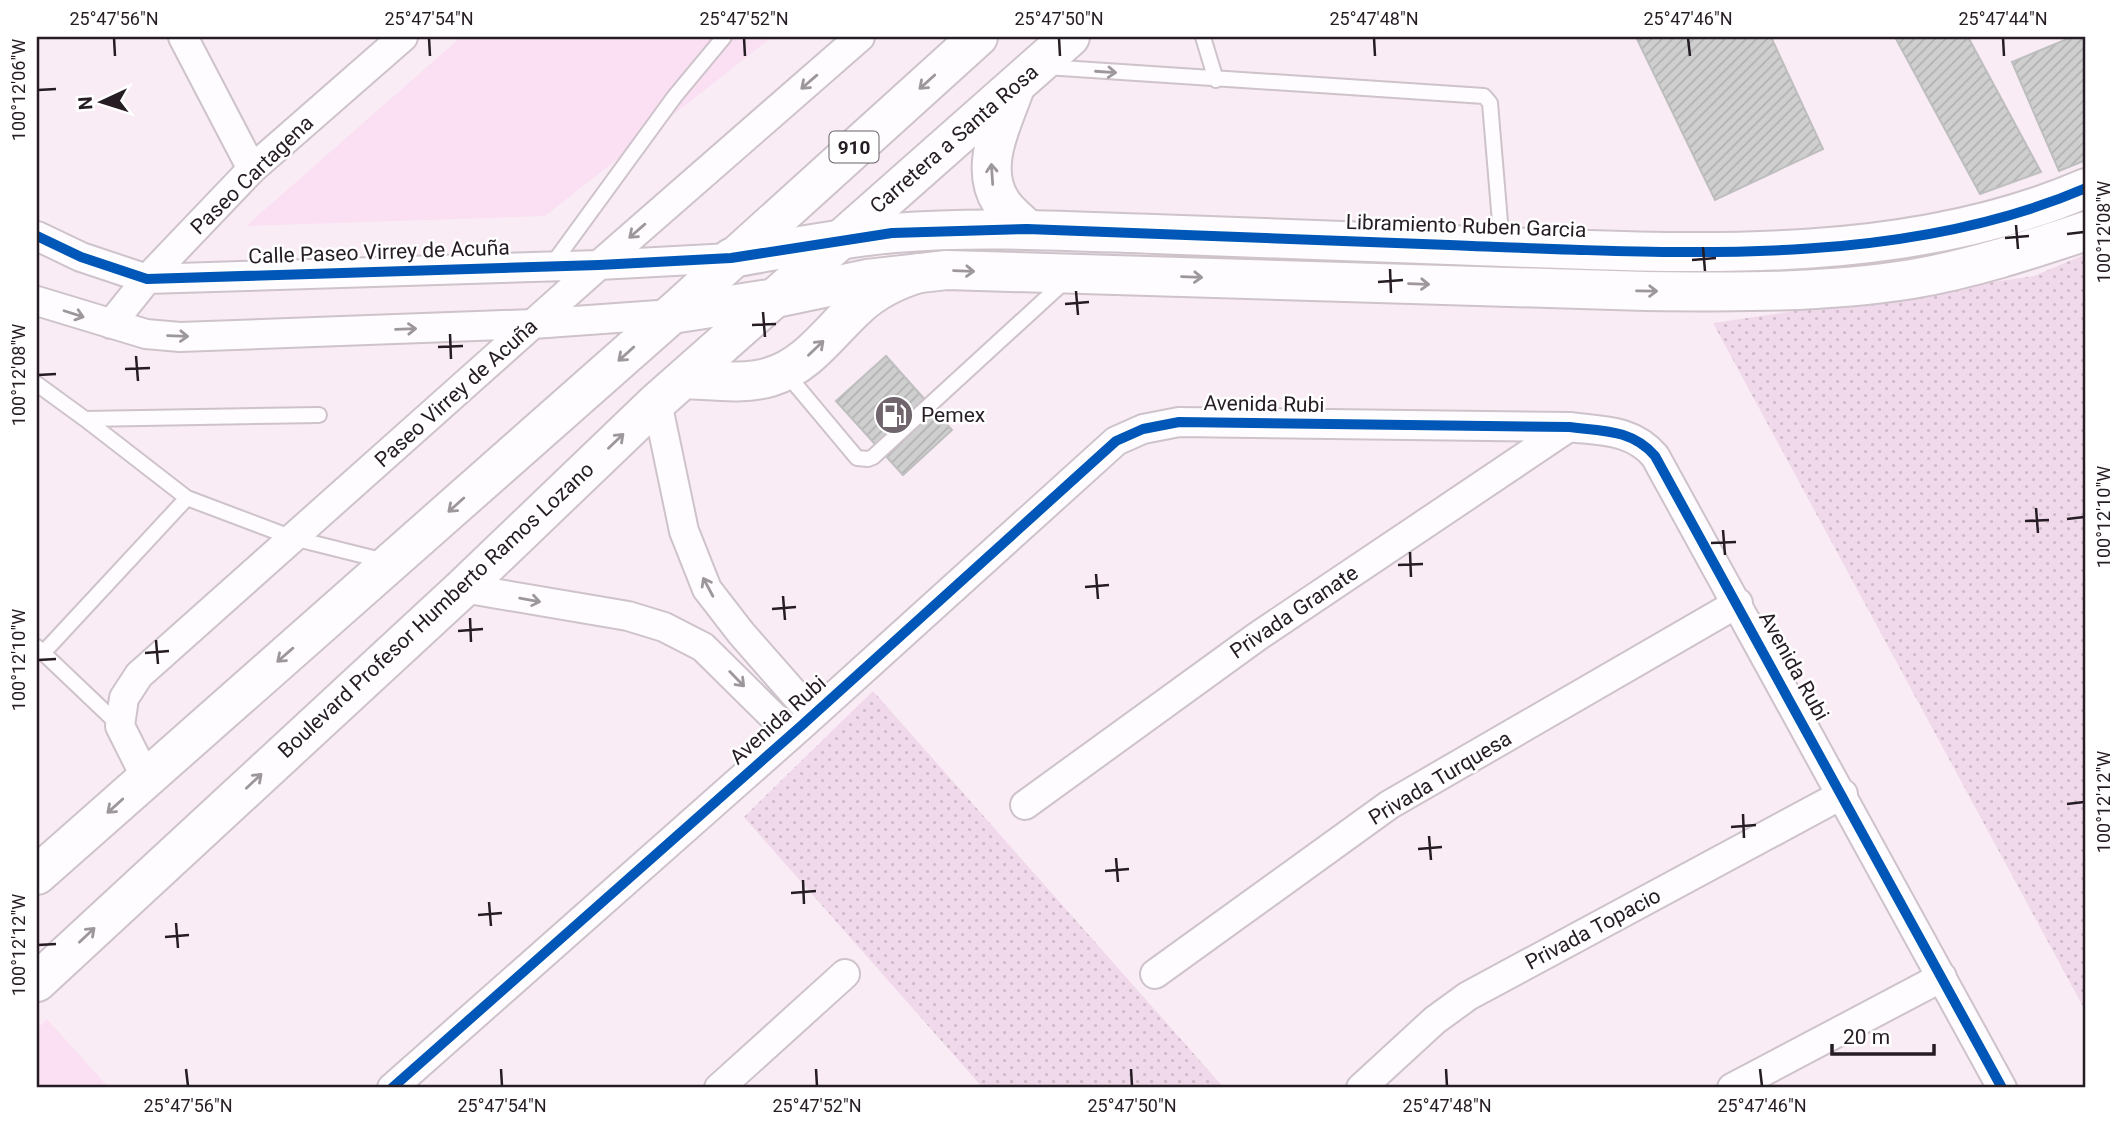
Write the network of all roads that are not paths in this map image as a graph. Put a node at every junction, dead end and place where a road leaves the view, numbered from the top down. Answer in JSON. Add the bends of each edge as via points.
{"nodes":[{"id":1,"x":183,"y":37,"type":"edge"},
{"id":2,"x":403,"y":37,"type":"edge"},
{"id":3,"x":724,"y":37,"type":"edge"},
{"id":4,"x":860,"y":37,"type":"edge"},
{"id":5,"x":978,"y":37,"type":"edge"},
{"id":6,"x":1070,"y":37,"type":"edge"},
{"id":7,"x":1203,"y":37,"type":"edge"},
{"id":8,"x":1027,"y":76,"type":"junction"},
{"id":9,"x":1216,"y":80,"type":"junction"},
{"id":10,"x":252,"y":169,"type":"junction"},
{"id":11,"x":2086,"y":188,"type":"edge"},
{"id":12,"x":1027,"y":229,"type":"junction"},
{"id":13,"x":2086,"y":231,"type":"edge"},
{"id":14,"x":37,"y":236,"type":"edge"},
{"id":15,"x":837,"y":241,"type":"junction"},
{"id":16,"x":1502,"y":247,"type":"junction"},
{"id":17,"x":731,"y":258,"type":"junction"},
{"id":18,"x":599,"y":265,"type":"junction"},
{"id":19,"x":551,"y":266,"type":"junction"},
{"id":20,"x":919,"y":273,"type":"junction"},
{"id":21,"x":1073,"y":274,"type":"junction"},
{"id":22,"x":148,"y":279,"type":"junction"},
{"id":23,"x":776,"y":298,"type":"junction"},
{"id":24,"x":37,"y":301,"type":"edge"},
{"id":25,"x":672,"y":314,"type":"junction"},
{"id":26,"x":111,"y":324,"type":"junction"},
{"id":27,"x":533,"y":324,"type":"junction"},
{"id":28,"x":784,"y":371,"type":"junction"},
{"id":29,"x":37,"y":384,"type":"edge"},
{"id":30,"x":671,"y":391,"type":"junction"},
{"id":31,"x":319,"y":415,"type":"dead end"},
{"id":32,"x":85,"y":419,"type":"junction"},
{"id":33,"x":1569,"y":427,"type":"junction"},
{"id":34,"x":187,"y":498,"type":"junction"},
{"id":35,"x":293,"y":538,"type":"junction"},
{"id":36,"x":391,"y":562,"type":"junction"},
{"id":37,"x":463,"y":588,"type":"junction"},
{"id":38,"x":1738,"y":603,"type":"junction"},
{"id":39,"x":40,"y":650,"type":"edge"},
{"id":40,"x":813,"y":715,"type":"junction"},
{"id":41,"x":120,"y":726,"type":"junction"},
{"id":42,"x":791,"y":734,"type":"junction"},
{"id":43,"x":146,"y":778,"type":"junction"},
{"id":44,"x":1843,"y":794,"type":"junction"},
{"id":45,"x":1025,"y":806,"type":"dead end"},
{"id":46,"x":37,"y":875,"type":"edge"},
{"id":47,"x":845,"y":974,"type":"dead end"},
{"id":48,"x":1156,"y":974,"type":"dead end"},
{"id":49,"x":1942,"y":977,"type":"junction"},
{"id":50,"x":37,"y":982,"type":"edge"},
{"id":51,"x":392,"y":1088,"type":"edge"},
{"id":52,"x":719,"y":1088,"type":"edge"},
{"id":53,"x":1361,"y":1088,"type":"edge"},
{"id":54,"x":1732,"y":1088,"type":"edge"},
{"id":55,"x":2002,"y":1088,"type":"edge"}],
"edges":[{"from":1,"to":10,"type":"street"},
{"from":2,"to":10,"type":"street","name":"Paseo Cartagena"},
{"from":3,"to":19,"type":"lane","via":[[675,96]]},
{"from":4,"to":18,"type":"street","name":"Paseo Virrey de Acuña","one_way":true},
{"from":5,"to":17,"type":"main road","number":"910","one_way":true},
{"from":6,"to":8,"type":"main road","name":"Carretera a Santa Rosa"},
{"from":7,"to":9,"type":"lane"},
{"from":8,"to":9,"type":"lane","one_way":true},
{"from":12,"to":8,"type":"main road","one_way":true,"via":[[1001,203],[993,185],[992,161]]},
{"from":8,"to":15,"type":"main road","name":"Carretera a Santa Rosa"},
{"from":9,"to":16,"type":"lane","via":[[1487,97]]},
{"from":10,"to":22,"type":"street","name":"Paseo Cartagena"},
{"from":11,"to":16,"type":"main road","name":"Libramiento Ruben Garcia","via":[[1985,221],[1879,243],[1715,251]]},
{"from":12,"to":15,"type":"main road","name":"Libramiento Ruben Garcia","via":[[892,233]]},
{"from":12,"to":16,"type":"main road","name":"Libramiento Ruben Garcia"},
{"from":21,"to":13,"type":"main road","one_way":true,"via":[[1742,293],[1913,279],[2007,258]]},
{"from":14,"to":22,"type":"street","name":"Calle Paseo Virrey de Acuña","via":[[81,257]]},
{"from":15,"to":17,"type":"main road","name":"Libramiento Ruben Garcia"},
{"from":15,"to":23,"type":"main road","name":"Boulevard Profesor Humberto Ramos Lozano"},
{"from":17,"to":18,"type":"street","name":"Calle Paseo Virrey de Acuña"},
{"from":17,"to":25,"type":"main road"},
{"from":18,"to":19,"type":"street","name":"Calle Paseo Virrey de Acuña"},
{"from":18,"to":27,"type":"street","name":"Paseo Virrey de Acuña"},
{"from":19,"to":22,"type":"street","name":"Calle Paseo Virrey de Acuña"},
{"from":20,"to":21,"type":"main road","one_way":true},
{"from":20,"to":23,"type":"main road"},
{"from":28,"to":20,"type":"main road","one_way":true,"via":[[810,355],[869,297]]},
{"from":21,"to":28,"type":"lane","via":[[868,459],[857,458]]},
{"from":22,"to":26,"type":"street","name":"Paseo Cartagena"},
{"from":23,"to":25,"type":"main road"},
{"from":23,"to":30,"type":"main road","name":"Boulevard Profesor Humberto Ramos Lozano"},
{"from":24,"to":26,"type":"street","one_way":true},
{"from":25,"to":27,"type":"street"},
{"from":25,"to":36,"type":"main road","one_way":true},
{"from":26,"to":27,"type":"street","one_way":true,"via":[[180,337]]},
{"from":27,"to":35,"type":"street","name":"Paseo Virrey de Acuña"},
{"from":28,"to":30,"type":"main road","via":[[751,381]]},
{"from":29,"to":32,"type":"lane"},
{"from":37,"to":30,"type":"main road","name":"Boulevard Profesor Humberto Ramos Lozano","one_way":true},
{"from":40,"to":30,"type":"street","name":"Avenida Rubi","one_way":true,"via":[[707,589],[684,531]]},
{"from":31,"to":32,"type":"lane"},
{"from":32,"to":34,"type":"lane"},
{"from":33,"to":38,"type":"street","name":"Avenida Rubi","via":[[1623,433],[1646,445]]},
{"from":33,"to":40,"type":"street","name":"Avenida Rubi","via":[[1179,422],[1143,429],[1116,442]]},
{"from":33,"to":45,"type":"street","name":"Privada Granate","via":[[1258,636]]},
{"from":34,"to":35,"type":"lane"},
{"from":34,"to":39,"type":"lane"},
{"from":35,"to":36,"type":"lane"},
{"from":35,"to":41,"type":"street","name":"Paseo Virrey de Acuña","via":[[139,675],[124,698]]},
{"from":36,"to":43,"type":"main road","one_way":true},
{"from":37,"to":42,"type":"street","name":"Avenida Rubi","one_way":true,"via":[[664,626],[703,647]]},
{"from":50,"to":37,"type":"main road","name":"Boulevard Profesor Humberto Ramos Lozano","one_way":true},
{"from":38,"to":44,"type":"street","name":"Avenida Rubi"},
{"from":38,"to":48,"type":"street","name":"Privada Turquesa","via":[[1389,805]]},
{"from":39,"to":41,"type":"lane"},
{"from":40,"to":42,"type":"street","name":"Avenida Rubi"},
{"from":41,"to":43,"type":"street"},
{"from":42,"to":51,"type":"street","name":"Avenida Rubi"},
{"from":43,"to":46,"type":"main road","one_way":true},
{"from":44,"to":49,"type":"street","name":"Avenida Rubi"},
{"from":44,"to":53,"type":"street","name":"Privada Topacio","via":[[1468,996]]},
{"from":47,"to":52,"type":"street"},
{"from":49,"to":54,"type":"street"},
{"from":49,"to":55,"type":"street","name":"Avenida Rubi"}]}
